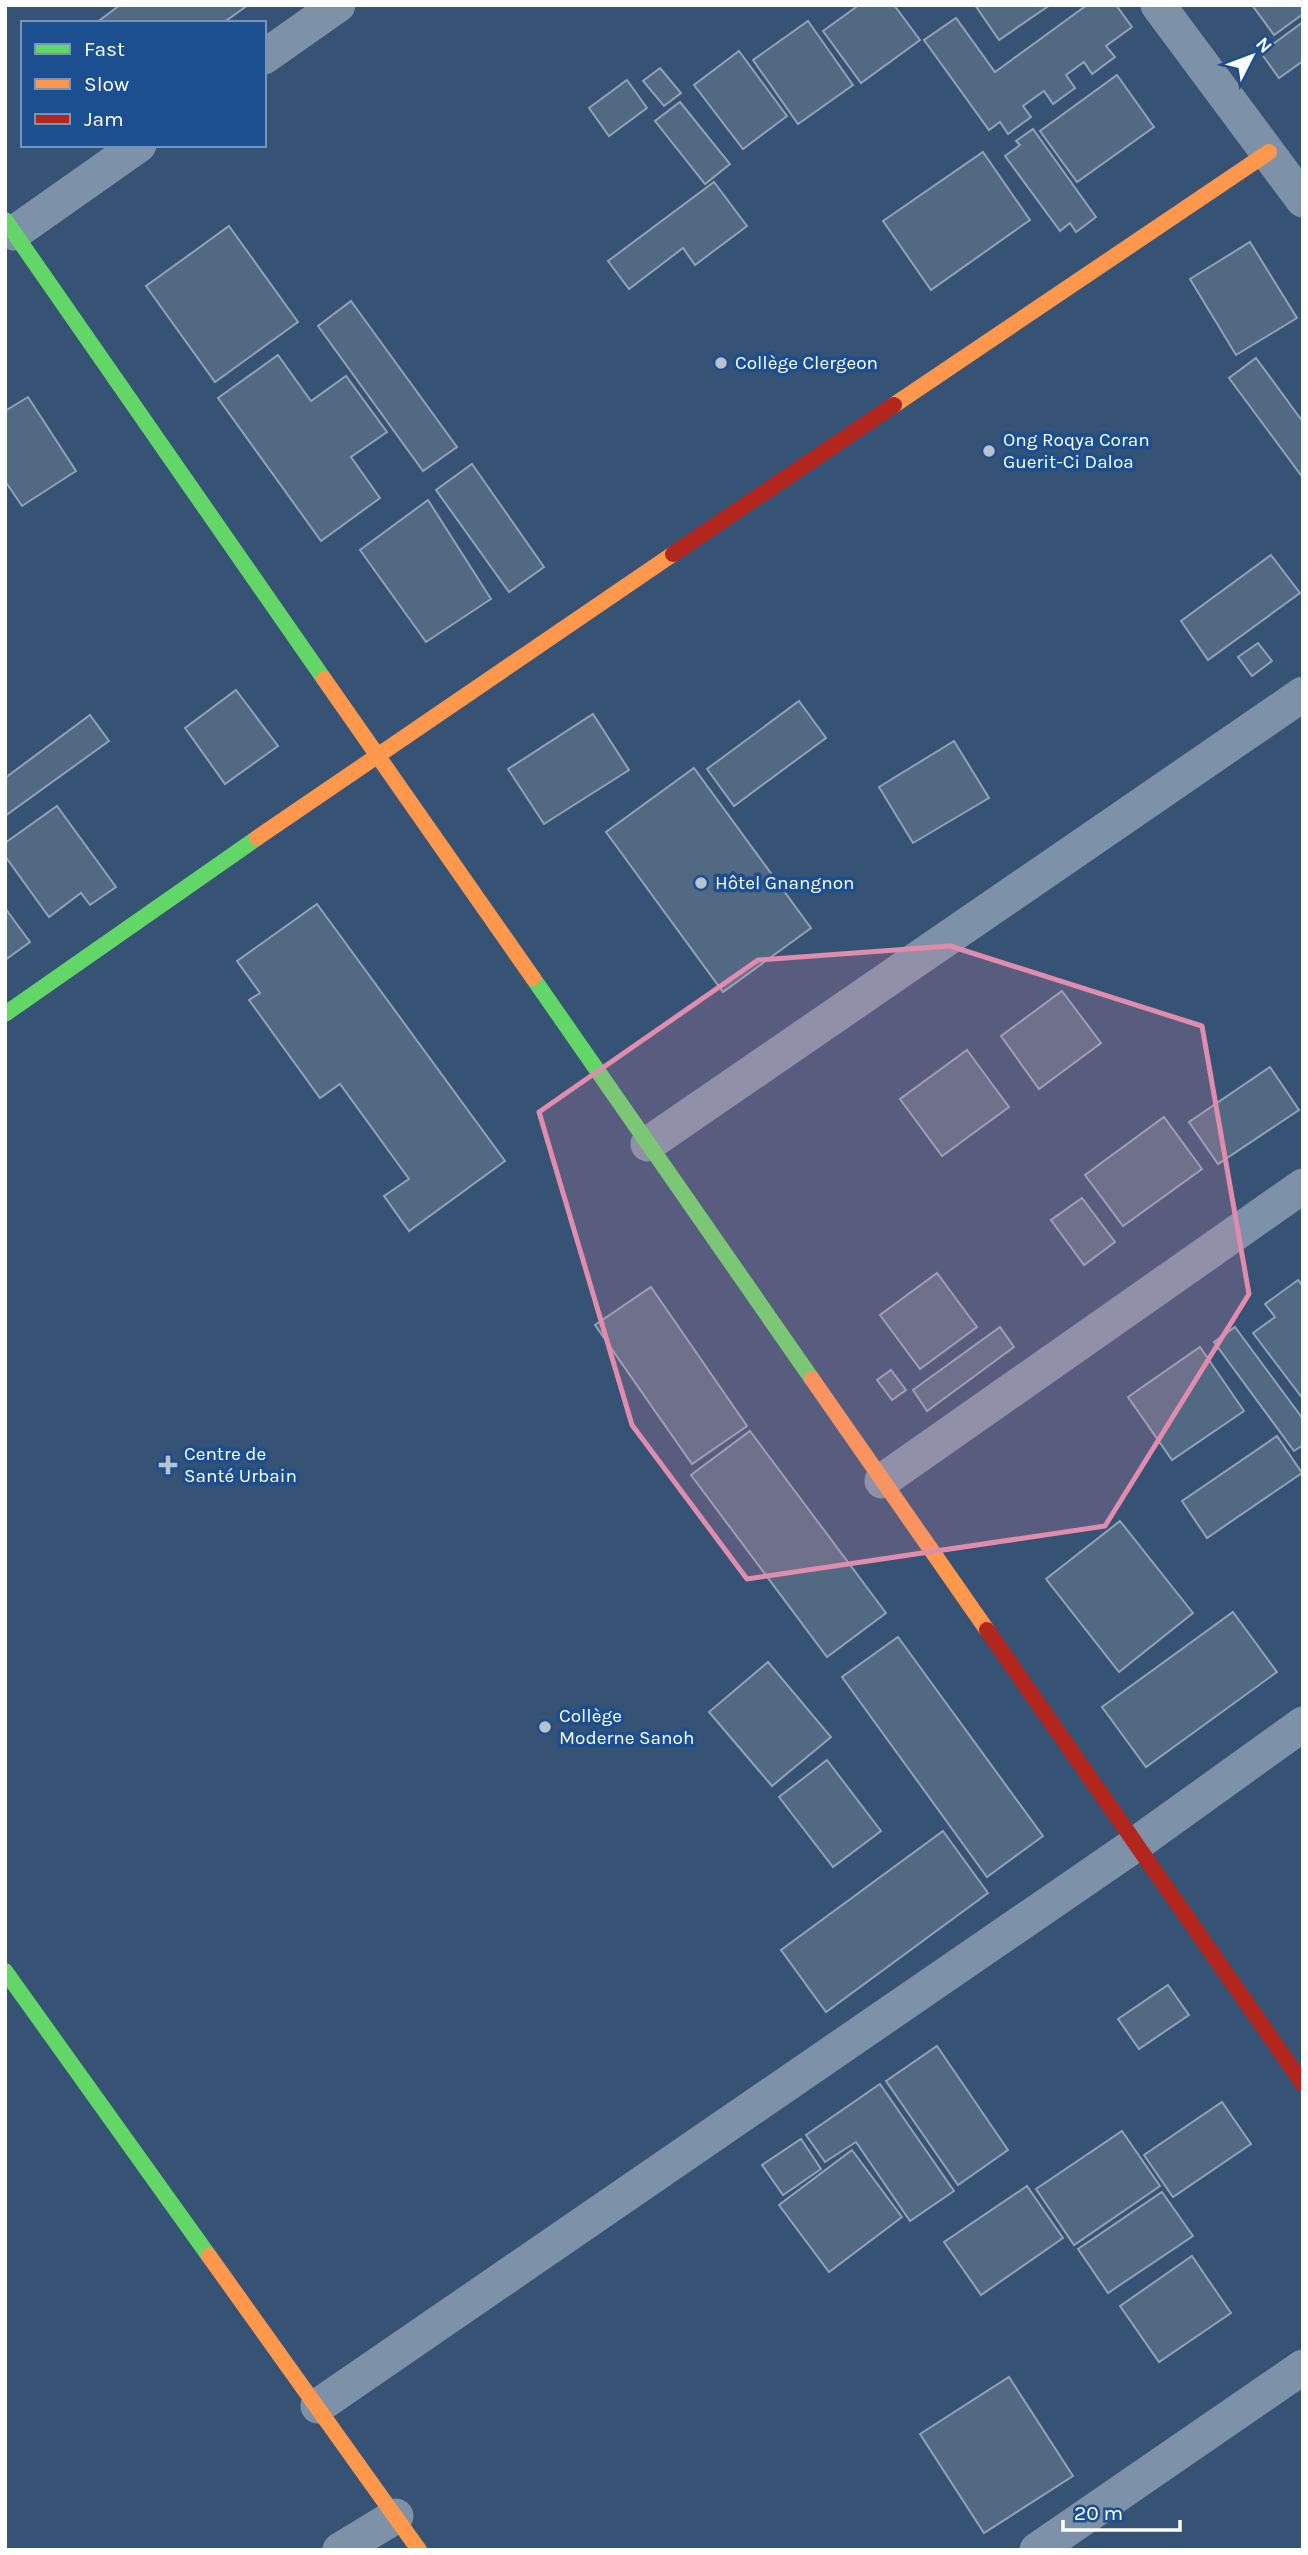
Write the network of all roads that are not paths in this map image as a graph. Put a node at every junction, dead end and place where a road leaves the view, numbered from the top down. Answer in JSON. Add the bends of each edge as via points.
{"nodes":[{"id":1,"x":338,"y":5,"type":"edge"},
{"id":2,"x":1158,"y":5,"type":"edge"},
{"id":3,"x":266,"y":56,"type":"edge"},
{"id":4,"x":136,"y":147,"type":"edge"},
{"id":5,"x":1269,"y":152,"type":"junction"},
{"id":6,"x":1303,"y":200,"type":"edge"},
{"id":7,"x":10,"y":227,"type":"edge"},
{"id":8,"x":1303,"y":694,"type":"edge"},
{"id":9,"x":377,"y":754,"type":"junction"},
{"id":10,"x":5,"y":1014,"type":"edge"},
{"id":11,"x":648,"y":1144,"type":"junction"},
{"id":12,"x":1300,"y":1193,"type":"edge"},
{"id":13,"x":883,"y":1481,"type":"junction"},
{"id":14,"x":1303,"y":1724,"type":"edge"},
{"id":15,"x":1136,"y":1844,"type":"junction"},
{"id":16,"x":5,"y":1970,"type":"edge"},
{"id":17,"x":1303,"y":2084,"type":"edge"},
{"id":18,"x":1303,"y":2367,"type":"edge"},
{"id":19,"x":318,"y":2406,"type":"junction"},
{"id":20,"x":396,"y":2516,"type":"junction"},
{"id":21,"x":340,"y":2550,"type":"edge"},
{"id":22,"x":419,"y":2550,"type":"edge"},
{"id":23,"x":1037,"y":2550,"type":"edge"}],
"edges":[{"from":1,"to":3,"type":"street"},
{"from":2,"to":5,"type":"street"},
{"from":4,"to":7,"type":"street"},
{"from":5,"to":6,"type":"street"},
{"from":5,"to":9,"type":"street"},
{"from":7,"to":9,"type":"street"},
{"from":8,"to":11,"type":"street"},
{"from":9,"to":10,"type":"street"},
{"from":9,"to":11,"type":"street"},
{"from":11,"to":13,"type":"street"},
{"from":12,"to":13,"type":"street"},
{"from":13,"to":15,"type":"street"},
{"from":14,"to":15,"type":"street"},
{"from":15,"to":17,"type":"street"},
{"from":15,"to":19,"type":"street"},
{"from":16,"to":19,"type":"street"},
{"from":18,"to":23,"type":"street"},
{"from":19,"to":20,"type":"street"},
{"from":20,"to":21,"type":"street"},
{"from":20,"to":22,"type":"street"}]}
